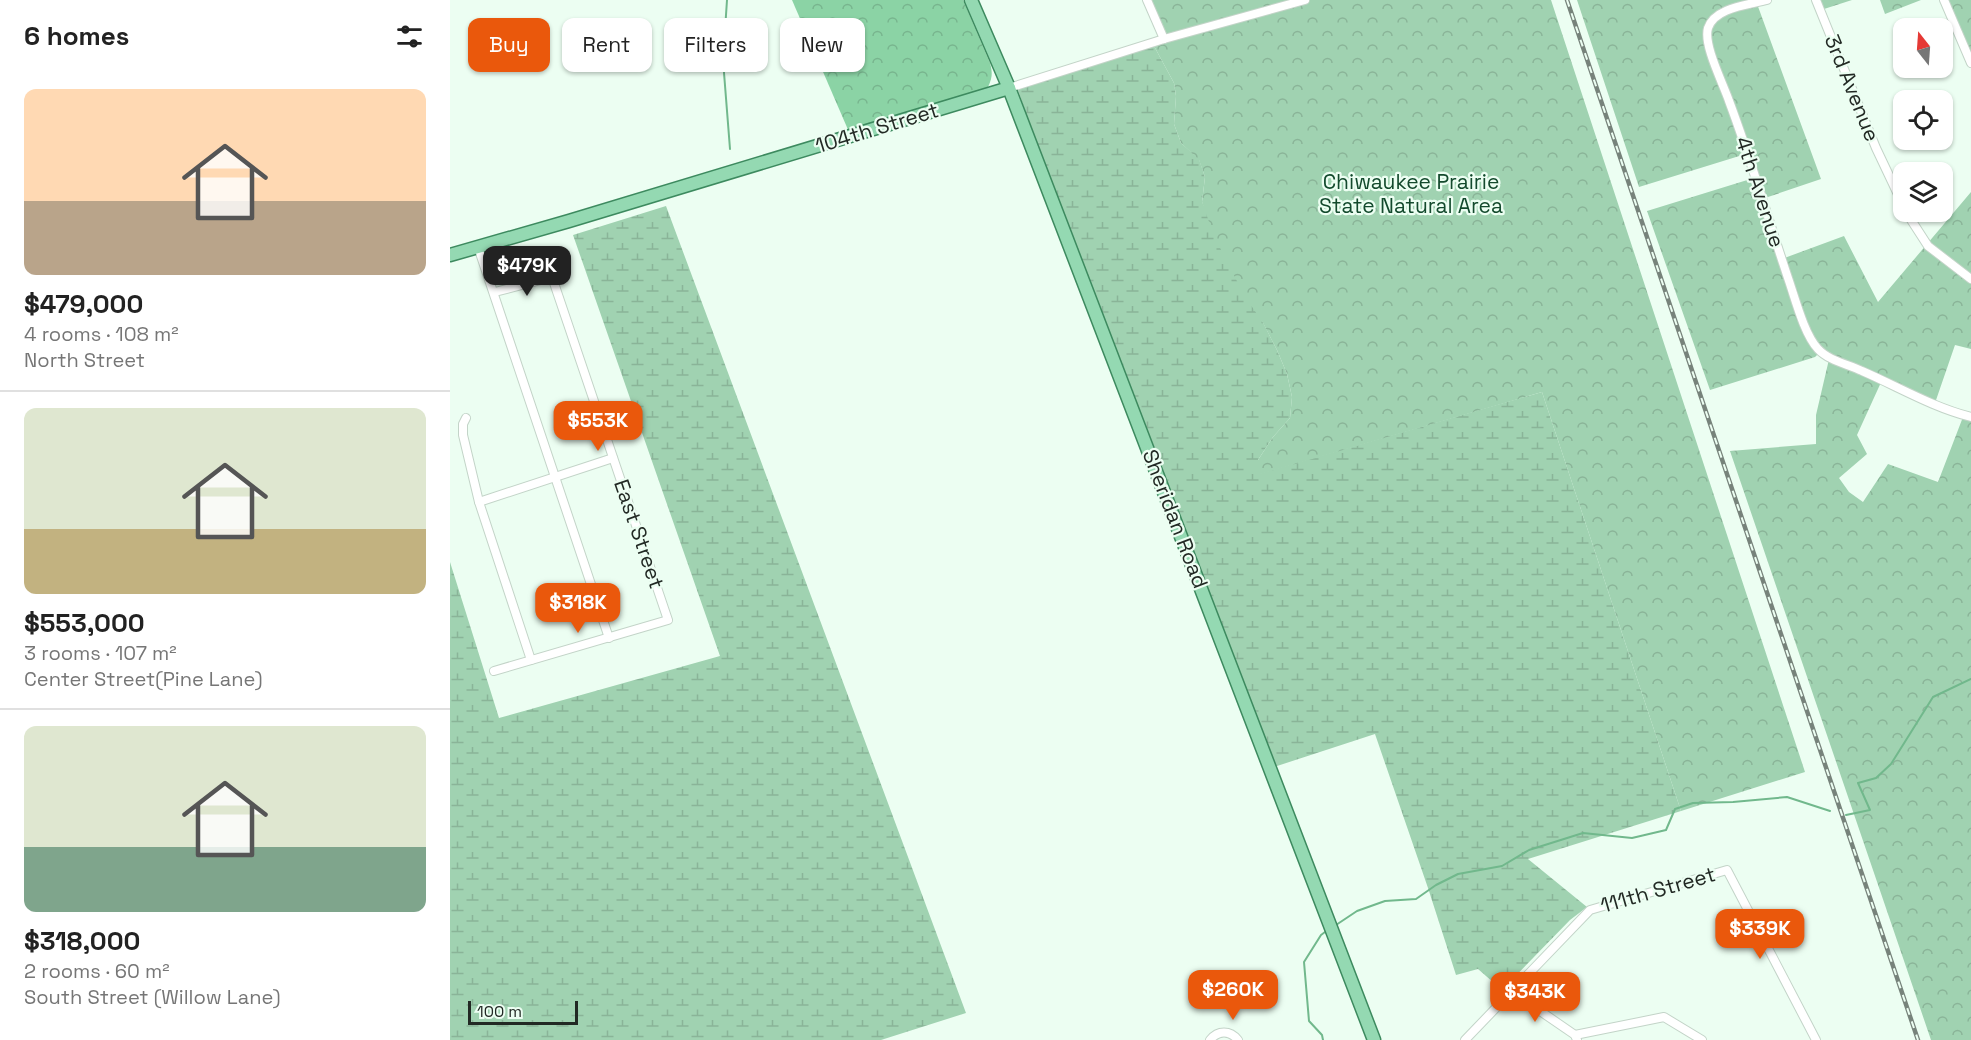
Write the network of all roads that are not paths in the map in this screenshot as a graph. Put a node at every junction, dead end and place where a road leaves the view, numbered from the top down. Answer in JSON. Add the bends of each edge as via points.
{"nodes":[{"id":1,"x":971,"y":0,"type":"edge"},
{"id":2,"x":1147,"y":0,"type":"edge"},
{"id":3,"x":1305,"y":0,"type":"edge"},
{"id":4,"x":1767,"y":0,"type":"edge"},
{"id":5,"x":1816,"y":0,"type":"edge"},
{"id":6,"x":1944,"y":0,"type":"edge"},
{"id":7,"x":1164,"y":39,"type":"junction"},
{"id":8,"x":1971,"y":63,"type":"edge"},
{"id":9,"x":1010,"y":88,"type":"junction"},
{"id":10,"x":1893,"y":184,"type":"edge"},
{"id":11,"x":1912,"y":222,"type":"edge"},
{"id":12,"x":478,"y":247,"type":"junction"},
{"id":13,"x":450,"y":255,"type":"edge"},
{"id":14,"x":1971,"y":279,"type":"edge"},
{"id":15,"x":495,"y":292,"type":"junction"},
{"id":16,"x":1971,"y":417,"type":"edge"},
{"id":17,"x":466,"y":418,"type":"dead end"},
{"id":18,"x":614,"y":458,"type":"junction"},
{"id":19,"x":556,"y":477,"type":"junction"},
{"id":20,"x":479,"y":502,"type":"junction"},
{"id":21,"x":609,"y":638,"type":"junction"},
{"id":22,"x":531,"y":660,"type":"junction"},
{"id":23,"x":494,"y":671,"type":"dead end"},
{"id":24,"x":1511,"y":991,"type":"junction"},
{"id":25,"x":1576,"y":1037,"type":"edge"},
{"id":26,"x":1210,"y":1040,"type":"edge"},
{"id":27,"x":1238,"y":1040,"type":"edge"},
{"id":28,"x":1374,"y":1040,"type":"edge"},
{"id":29,"x":1465,"y":1040,"type":"edge"},
{"id":30,"x":1702,"y":1040,"type":"edge"},
{"id":31,"x":1816,"y":1040,"type":"edge"}],
"edges":[{"from":1,"to":9,"type":"main road","name":"Sheridan Road"},
{"from":2,"to":7,"type":"street"},
{"from":3,"to":7,"type":"street","name":"104th Street"},
{"from":4,"to":16,"type":"street","name":"4th Avenue","via":[[1722,12],[1709,24],[1707,34],[1811,339],[1825,356],[1935,406]]},
{"from":5,"to":10,"type":"street","name":"3rd Avenue"},
{"from":6,"to":8,"type":"street"},
{"from":7,"to":9,"type":"street","name":"104th Street"},
{"from":9,"to":12,"type":"main road","name":"104th Street"},
{"from":9,"to":28,"type":"main road","name":"Sheridan Road"},
{"from":11,"to":14,"type":"street","via":[[1928,246]]},
{"from":12,"to":13,"type":"main road","name":"104th Street"},
{"from":12,"to":15,"type":"street"},
{"from":15,"to":18,"type":"street","name":"East Street","via":[[552,277]]},
{"from":15,"to":19,"type":"street"},
{"from":17,"to":20,"type":"street","via":[[463,435]]},
{"from":18,"to":19,"type":"street"},
{"from":18,"to":21,"type":"street","name":"East Street","via":[[668,620]]},
{"from":19,"to":20,"type":"street"},
{"from":19,"to":21,"type":"street"},
{"from":20,"to":22,"type":"street"},
{"from":21,"to":22,"type":"street"},
{"from":22,"to":23,"type":"street"},
{"from":24,"to":25,"type":"street"},
{"from":24,"to":29,"type":"street","name":"111th Street"},
{"from":24,"to":31,"type":"street","name":"111th Street","via":[[1590,910],[1726,870]]},
{"from":25,"to":30,"type":"street","via":[[1664,1017]]},
{"from":26,"to":27,"type":"street","via":[[1222,1032]]}]}
